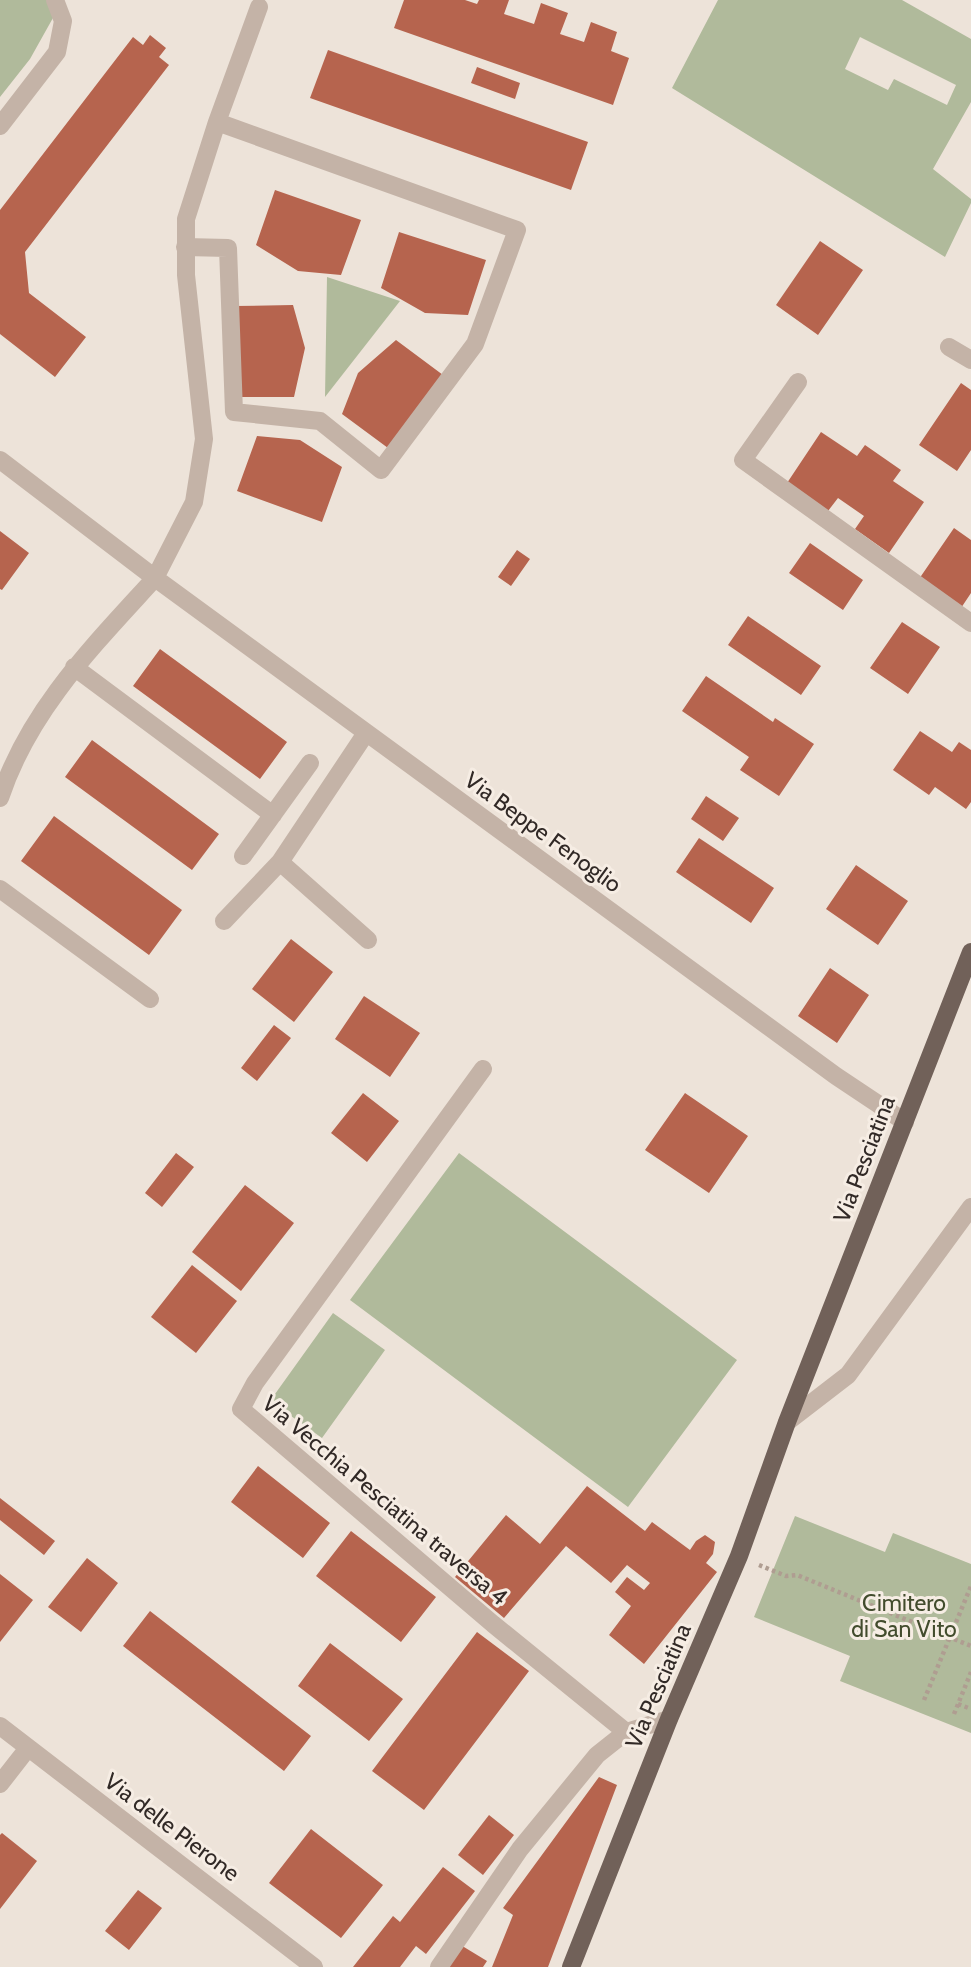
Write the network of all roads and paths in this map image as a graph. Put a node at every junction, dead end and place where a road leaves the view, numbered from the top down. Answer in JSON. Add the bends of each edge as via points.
{"nodes":[{"id":1,"x":55,"y":0,"type":"edge"},
{"id":2,"x":259,"y":7,"type":"dead end"},
{"id":3,"x":217,"y":122,"type":"junction"},
{"id":4,"x":0,"y":126,"type":"edge"},
{"id":5,"x":185,"y":247,"type":"junction"},
{"id":6,"x":949,"y":347,"type":"dead end"},
{"id":7,"x":971,"y":360,"type":"edge"},
{"id":8,"x":798,"y":382,"type":"dead end"},
{"id":9,"x":0,"y":460,"type":"edge"},
{"id":10,"x":155,"y":578,"type":"junction"},
{"id":11,"x":971,"y":623,"type":"edge"},
{"id":12,"x":74,"y":667,"type":"junction"},
{"id":13,"x":366,"y":733,"type":"junction"},
{"id":14,"x":310,"y":763,"type":"dead end"},
{"id":15,"x":0,"y":797,"type":"edge"},
{"id":16,"x":273,"y":815,"type":"junction"},
{"id":17,"x":243,"y":856,"type":"dead end"},
{"id":18,"x":280,"y":862,"type":"junction"},
{"id":19,"x":0,"y":889,"type":"edge"},
{"id":20,"x":224,"y":920,"type":"dead end"},
{"id":21,"x":368,"y":940,"type":"dead end"},
{"id":22,"x":971,"y":952,"type":"edge"},
{"id":23,"x":150,"y":999,"type":"dead end"},
{"id":24,"x":483,"y":1069,"type":"dead end"},
{"id":25,"x":905,"y":1122,"type":"junction"},
{"id":26,"x":971,"y":1208,"type":"edge"},
{"id":27,"x":787,"y":1422,"type":"junction"},
{"id":28,"x":739,"y":1556,"type":"junction"},
{"id":29,"x":971,"y":1586,"type":"edge"},
{"id":30,"x":950,"y":1637,"type":"junction"},
{"id":31,"x":971,"y":1646,"type":"edge"},
{"id":32,"x":970,"y":1675,"type":"edge"},
{"id":33,"x":924,"y":1700,"type":"dead end"},
{"id":34,"x":958,"y":1704,"type":"junction"},
{"id":35,"x":971,"y":1709,"type":"edge"},
{"id":36,"x":954,"y":1714,"type":"dead end"},
{"id":37,"x":669,"y":1719,"type":"junction"},
{"id":38,"x":0,"y":1726,"type":"edge"},
{"id":39,"x":626,"y":1732,"type":"junction"},
{"id":40,"x":28,"y":1748,"type":"junction"},
{"id":41,"x":0,"y":1784,"type":"edge"},
{"id":42,"x":314,"y":1967,"type":"edge"},
{"id":43,"x":439,"y":1967,"type":"edge"},
{"id":44,"x":571,"y":1967,"type":"edge"}],
"edges":[{"from":1,"to":4,"type":"street","via":[[63,21],[57,52]]},
{"from":2,"to":3,"type":"street"},
{"from":3,"to":5,"type":"street","via":[[186,219]]},
{"from":3,"to":5,"type":"street","via":[[517,230],[475,344],[381,470],[320,421],[234,412],[228,248]]},
{"from":5,"to":10,"type":"street","via":[[204,439],[194,502]]},
{"from":6,"to":7,"type":"street"},
{"from":8,"to":11,"type":"street","via":[[743,460]]},
{"from":9,"to":10,"type":"street"},
{"from":10,"to":12,"type":"street"},
{"from":10,"to":13,"type":"street","name":"Via Beppe Fenoglio"},
{"from":12,"to":15,"type":"street","via":[[32,727]]},
{"from":12,"to":16,"type":"street"},
{"from":13,"to":18,"type":"street"},
{"from":13,"to":25,"type":"street","name":"Via Beppe Fenoglio"},
{"from":14,"to":16,"type":"street"},
{"from":16,"to":17,"type":"street"},
{"from":18,"to":20,"type":"street"},
{"from":18,"to":21,"type":"street"},
{"from":19,"to":23,"type":"street"},
{"from":22,"to":25,"type":"main road","name":"Via Pesciatina"},
{"from":24,"to":39,"type":"street","name":"Via Vecchia Pesciatina traversa 4","via":[[255,1383],[241,1409]]},
{"from":25,"to":27,"type":"main road","name":"Via Pesciatina"},
{"from":26,"to":27,"type":"street","via":[[848,1375]]},
{"from":27,"to":28,"type":"main road","name":"Via Pesciatina"},
{"from":28,"to":30,"type":"path"},
{"from":28,"to":37,"type":"main road","name":"Via Pesciatina"},
{"from":29,"to":30,"type":"path"},
{"from":30,"to":31,"type":"path"},
{"from":30,"to":33,"type":"path"},
{"from":32,"to":34,"type":"path"},
{"from":34,"to":35,"type":"path"},
{"from":34,"to":36,"type":"path"},
{"from":37,"to":39,"type":"street"},
{"from":37,"to":44,"type":"main road","name":"Via Pesciatina"},
{"from":38,"to":40,"type":"street","name":"Via delle Pierone"},
{"from":39,"to":43,"type":"street","via":[[597,1755],[520,1849]]},
{"from":40,"to":41,"type":"street"},
{"from":40,"to":42,"type":"street","name":"Via delle Pierone"}]}
